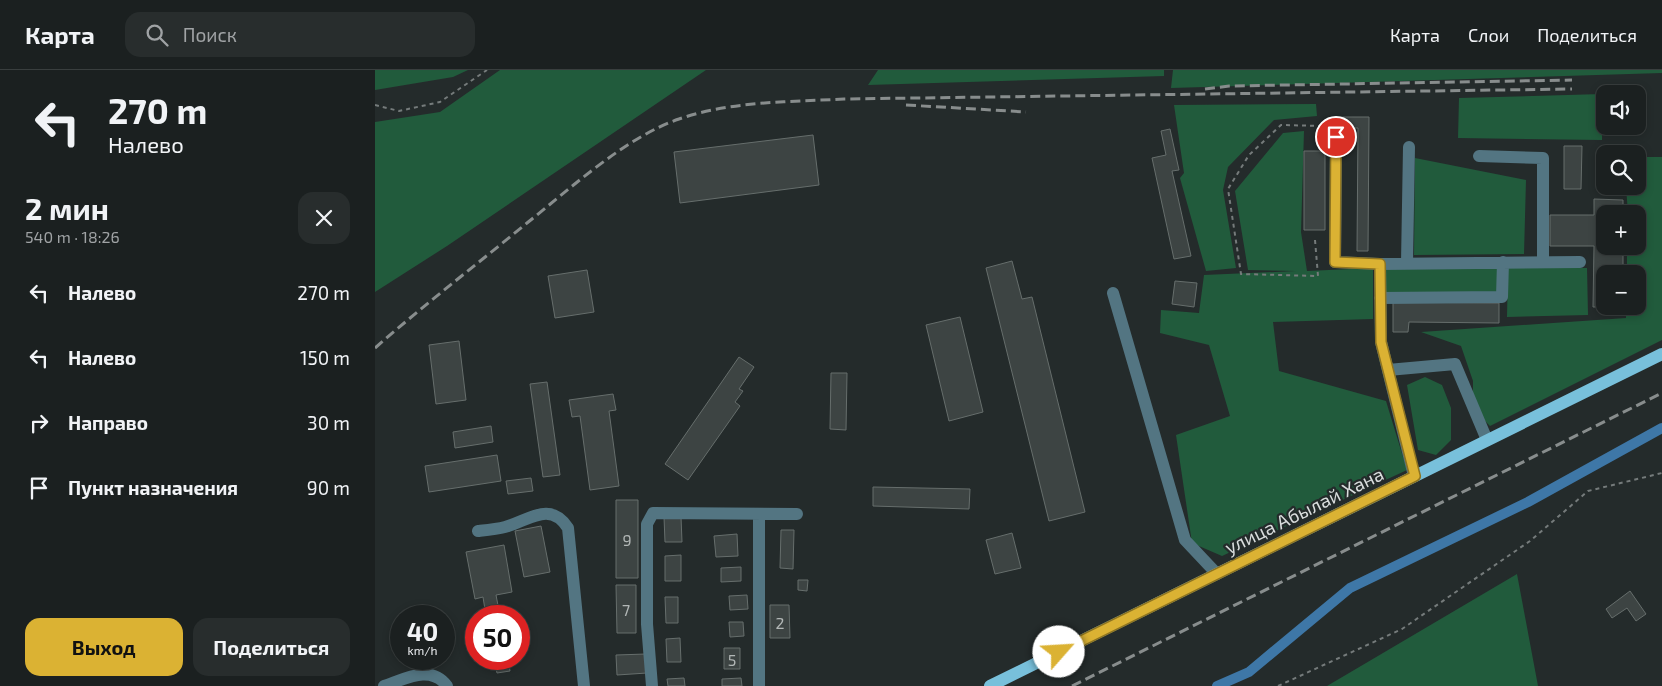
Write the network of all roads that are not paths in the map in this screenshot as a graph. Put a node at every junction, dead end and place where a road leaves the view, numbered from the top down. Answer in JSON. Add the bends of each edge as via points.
{"nodes":[{"id":1,"x":1336,"y":137,"type":"road end"},
{"id":2,"x":1409,"y":147,"type":"dead end"},
{"id":3,"x":1479,"y":156,"type":"dead end"},
{"id":4,"x":1503,"y":262,"type":"junction"},
{"id":5,"x":1543,"y":262,"type":"junction"},
{"id":6,"x":1580,"y":262,"type":"dead end"},
{"id":7,"x":1407,"y":263,"type":"junction"},
{"id":8,"x":1380,"y":264,"type":"junction"},
{"id":9,"x":1113,"y":293,"type":"dead end"},
{"id":10,"x":1380,"y":298,"type":"junction"},
{"id":11,"x":1662,"y":354,"type":"edge"},
{"id":12,"x":1388,"y":370,"type":"junction"},
{"id":13,"x":1487,"y":440,"type":"junction"},
{"id":14,"x":1415,"y":476,"type":"junction"},
{"id":15,"x":797,"y":514,"type":"dead end"},
{"id":16,"x":759,"y":515,"type":"junction"},
{"id":17,"x":478,"y":531,"type":"dead end"},
{"id":18,"x":1217,"y":574,"type":"junction"},
{"id":19,"x":384,"y":686,"type":"edge"},
{"id":20,"x":447,"y":686,"type":"edge"},
{"id":21,"x":584,"y":686,"type":"edge"},
{"id":22,"x":652,"y":686,"type":"edge"},
{"id":23,"x":759,"y":686,"type":"edge"},
{"id":24,"x":990,"y":686,"type":"edge"}],
"edges":[{"from":1,"to":8,"type":"street","via":[[1335,262]]},
{"from":2,"to":7,"type":"street"},
{"from":3,"to":5,"type":"street","via":[[1543,158]]},
{"from":4,"to":5,"type":"street"},
{"from":4,"to":7,"type":"street"},
{"from":4,"to":10,"type":"street","via":[[1502,297]]},
{"from":5,"to":6,"type":"street"},
{"from":7,"to":8,"type":"street"},
{"from":8,"to":10,"type":"street"},
{"from":9,"to":18,"type":"street","via":[[1185,540]]},
{"from":10,"to":12,"type":"street","via":[[1381,342]]},
{"from":11,"to":13,"type":"main road","name":"улица Абылай Хана"},
{"from":12,"to":13,"type":"street","via":[[1455,364]]},
{"from":12,"to":14,"type":"street"},
{"from":13,"to":14,"type":"main road","name":"улица Абылай Хана"},
{"from":14,"to":18,"type":"main road","name":"улица Абылай Хана"},
{"from":15,"to":16,"type":"street"},
{"from":16,"to":22,"type":"street","via":[[653,513],[647,524],[647,624]]},
{"from":16,"to":23,"type":"street"},
{"from":17,"to":21,"type":"street","via":[[506,527],[542,514],[557,516],[568,528]]},
{"from":18,"to":24,"type":"main road","name":"улица Абылай Хана"},
{"from":19,"to":20,"type":"street","via":[[427,673],[437,676]]}]}
